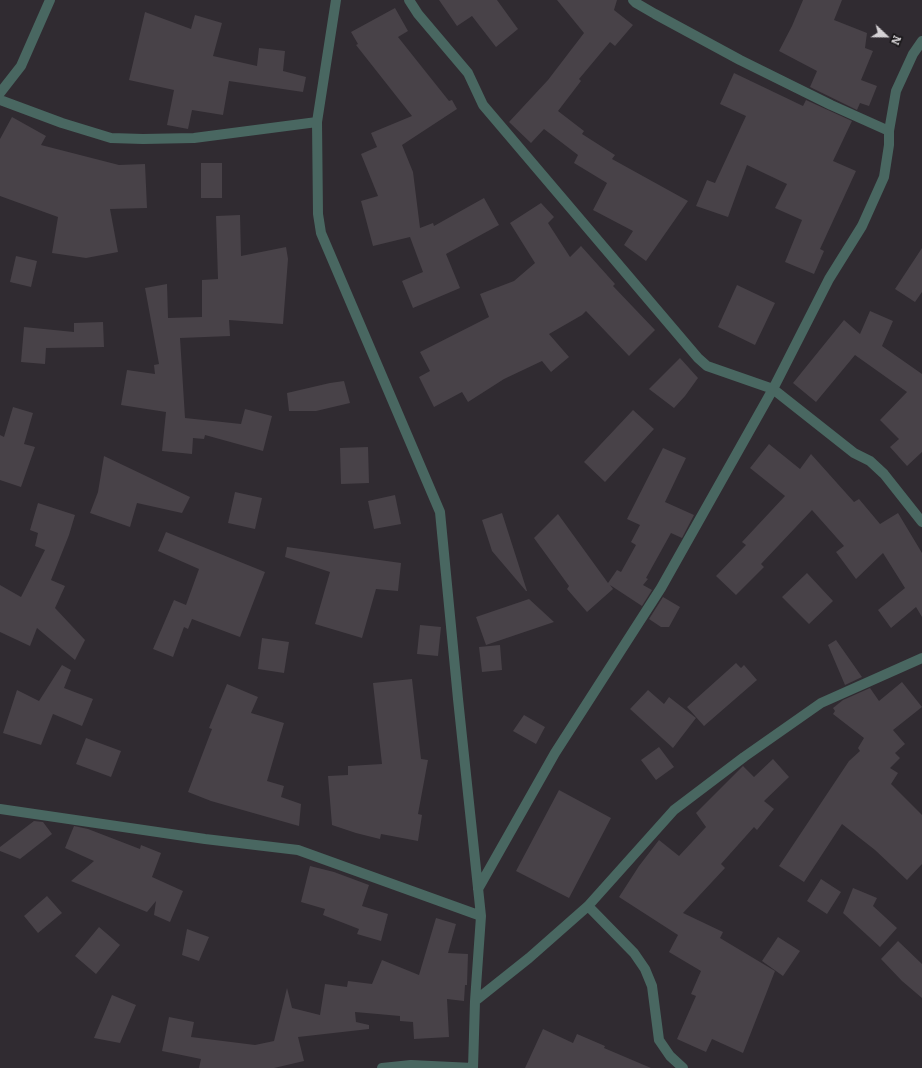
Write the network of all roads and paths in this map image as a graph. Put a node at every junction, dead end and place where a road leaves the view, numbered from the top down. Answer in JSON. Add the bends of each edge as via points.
{"nodes":[{"id":1,"x":50,"y":0,"type":"edge"},
{"id":2,"x":336,"y":0,"type":"edge"},
{"id":3,"x":409,"y":0,"type":"edge"},
{"id":4,"x":633,"y":0,"type":"edge"},
{"id":5,"x":922,"y":41,"type":"edge"},
{"id":6,"x":0,"y":93,"type":"edge"},
{"id":7,"x":0,"y":100,"type":"edge"},
{"id":8,"x":318,"y":122,"type":"junction"},
{"id":9,"x":889,"y":131,"type":"junction"},
{"id":10,"x":772,"y":388,"type":"junction"},
{"id":11,"x":922,"y":522,"type":"edge"},
{"id":12,"x":922,"y":658,"type":"edge"},
{"id":13,"x":0,"y":809,"type":"edge"},
{"id":14,"x":478,"y":889,"type":"junction"},
{"id":15,"x":588,"y":906,"type":"junction"},
{"id":16,"x":481,"y":916,"type":"junction"},
{"id":17,"x":475,"y":1001,"type":"junction"},
{"id":18,"x":382,"y":1068,"type":"edge"},
{"id":19,"x":473,"y":1068,"type":"edge"},
{"id":20,"x":683,"y":1068,"type":"edge"}],
"edges":[{"from":1,"to":6,"type":"street","via":[[21,66]]},
{"from":2,"to":8,"type":"street"},
{"from":3,"to":10,"type":"street","via":[[468,73],[483,105],[690,349],[707,366]]},
{"from":4,"to":9,"type":"street","via":[[740,60]]},
{"from":5,"to":9,"type":"street","via":[[896,91]]},
{"from":7,"to":8,"type":"street","via":[[111,138],[194,138]]},
{"from":8,"to":14,"type":"street","via":[[318,214],[321,233],[440,512]]},
{"from":9,"to":10,"type":"street","via":[[884,177],[862,226],[829,279]]},
{"from":10,"to":11,"type":"street","via":[[854,453],[870,461],[884,474]]},
{"from":10,"to":14,"type":"street","via":[[661,588],[555,753]]},
{"from":12,"to":15,"type":"street","via":[[821,703],[737,762],[674,810]]},
{"from":13,"to":16,"type":"street","via":[[298,850]]},
{"from":14,"to":16,"type":"street"},
{"from":15,"to":17,"type":"street"},
{"from":15,"to":20,"type":"street","via":[[634,953],[645,968],[652,986],[659,1040],[670,1056]]},
{"from":16,"to":17,"type":"street"},
{"from":17,"to":19,"type":"street"},
{"from":18,"to":19,"type":"street","via":[[410,1065]]}]}
